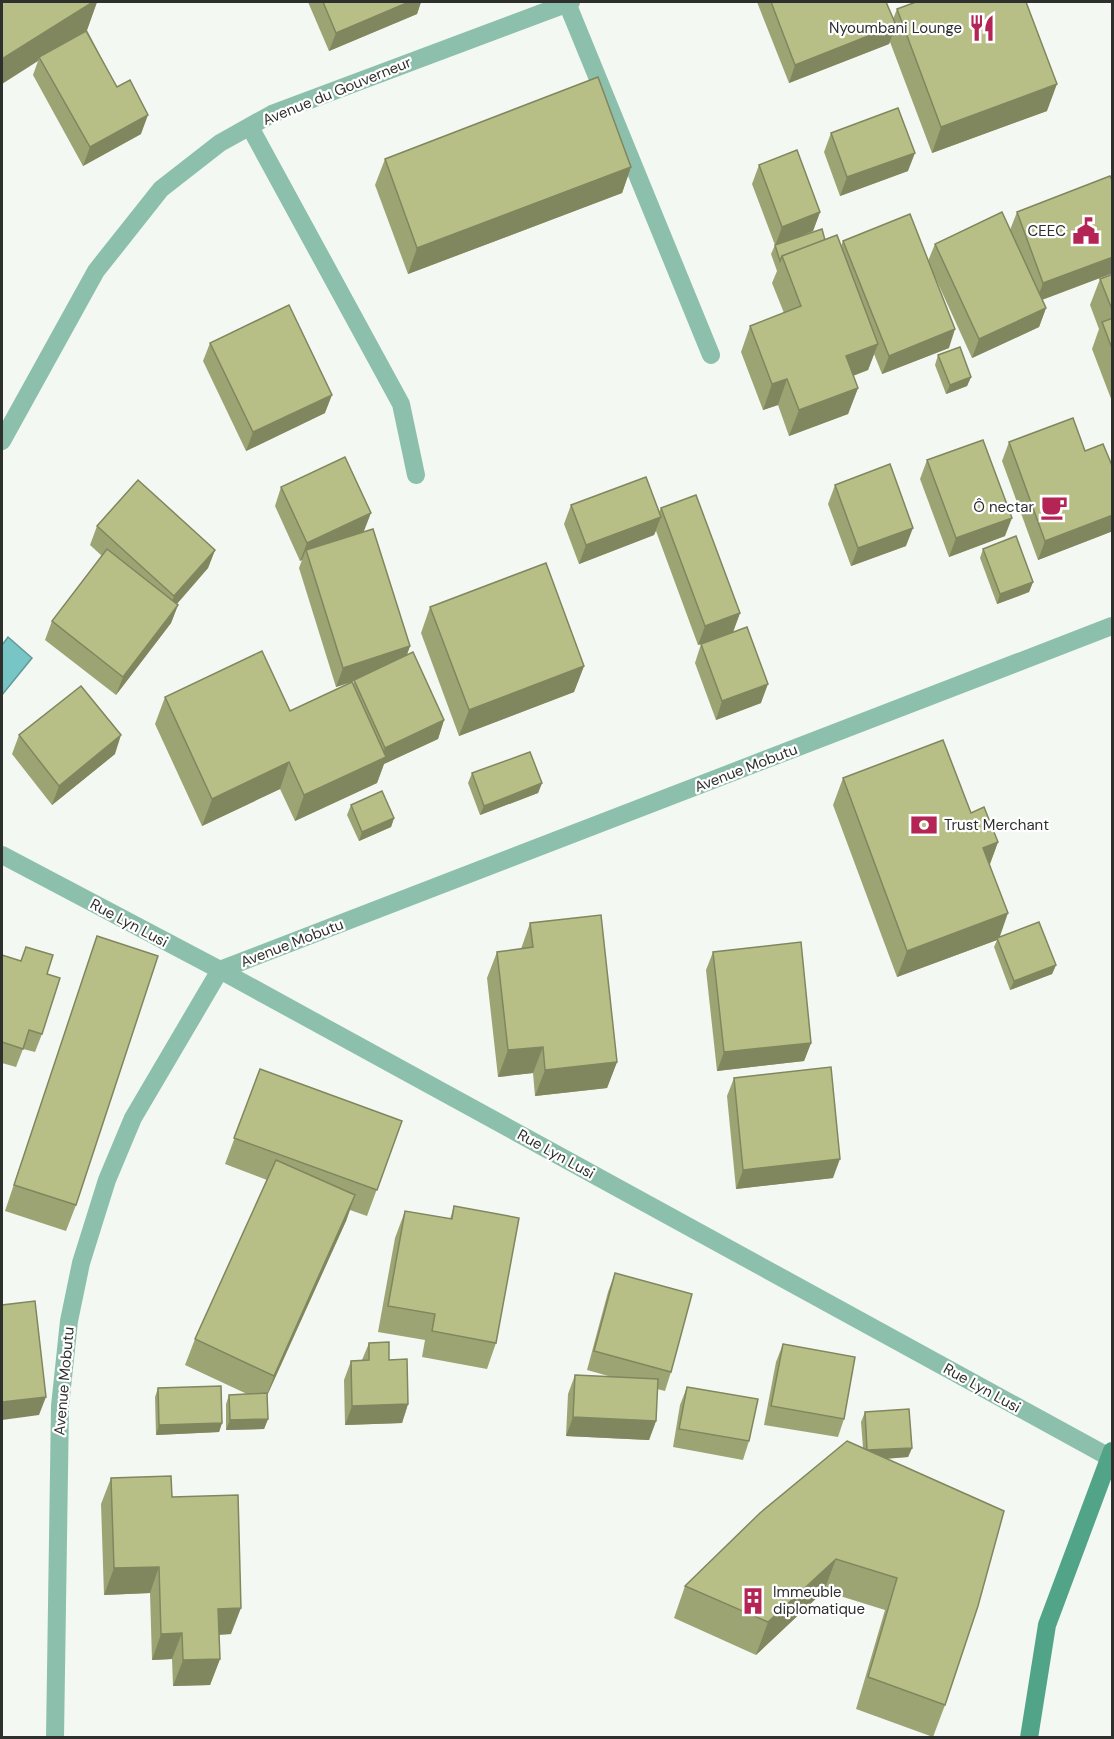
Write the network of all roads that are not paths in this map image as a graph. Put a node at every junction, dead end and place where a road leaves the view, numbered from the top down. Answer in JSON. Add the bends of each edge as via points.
{"nodes":[{"id":1,"x":569,"y":2,"type":"edge"},
{"id":2,"x":250,"y":127,"type":"junction"},
{"id":3,"x":711,"y":355,"type":"dead end"},
{"id":4,"x":2,"y":441,"type":"edge"},
{"id":5,"x":416,"y":475,"type":"dead end"},
{"id":6,"x":1113,"y":626,"type":"edge"},
{"id":7,"x":2,"y":855,"type":"edge"},
{"id":8,"x":220,"y":970,"type":"junction"},
{"id":9,"x":1111,"y":1454,"type":"edge"},
{"id":10,"x":55,"y":1737,"type":"edge"},
{"id":11,"x":1029,"y":1737,"type":"edge"}],
"edges":[{"from":1,"to":2,"type":"street","name":"Avenue du Gouverneur","via":[[272,114]]},
{"from":1,"to":3,"type":"street"},
{"from":2,"to":4,"type":"street","name":"Avenue du Gouverneur","via":[[220,143],[160,189],[96,271]]},
{"from":2,"to":5,"type":"street","via":[[401,404]]},
{"from":6,"to":8,"type":"street","name":"Avenue Mobutu"},
{"from":7,"to":8,"type":"street","name":"Rue Lyn Lusi"},
{"from":8,"to":9,"type":"street","name":"Rue Lyn Lusi"},
{"from":8,"to":10,"type":"street","name":"Avenue Mobutu","via":[[133,1118],[107,1180],[81,1263],[69,1321],[60,1406]]},
{"from":9,"to":11,"type":"street","via":[[1047,1626]]}]}
